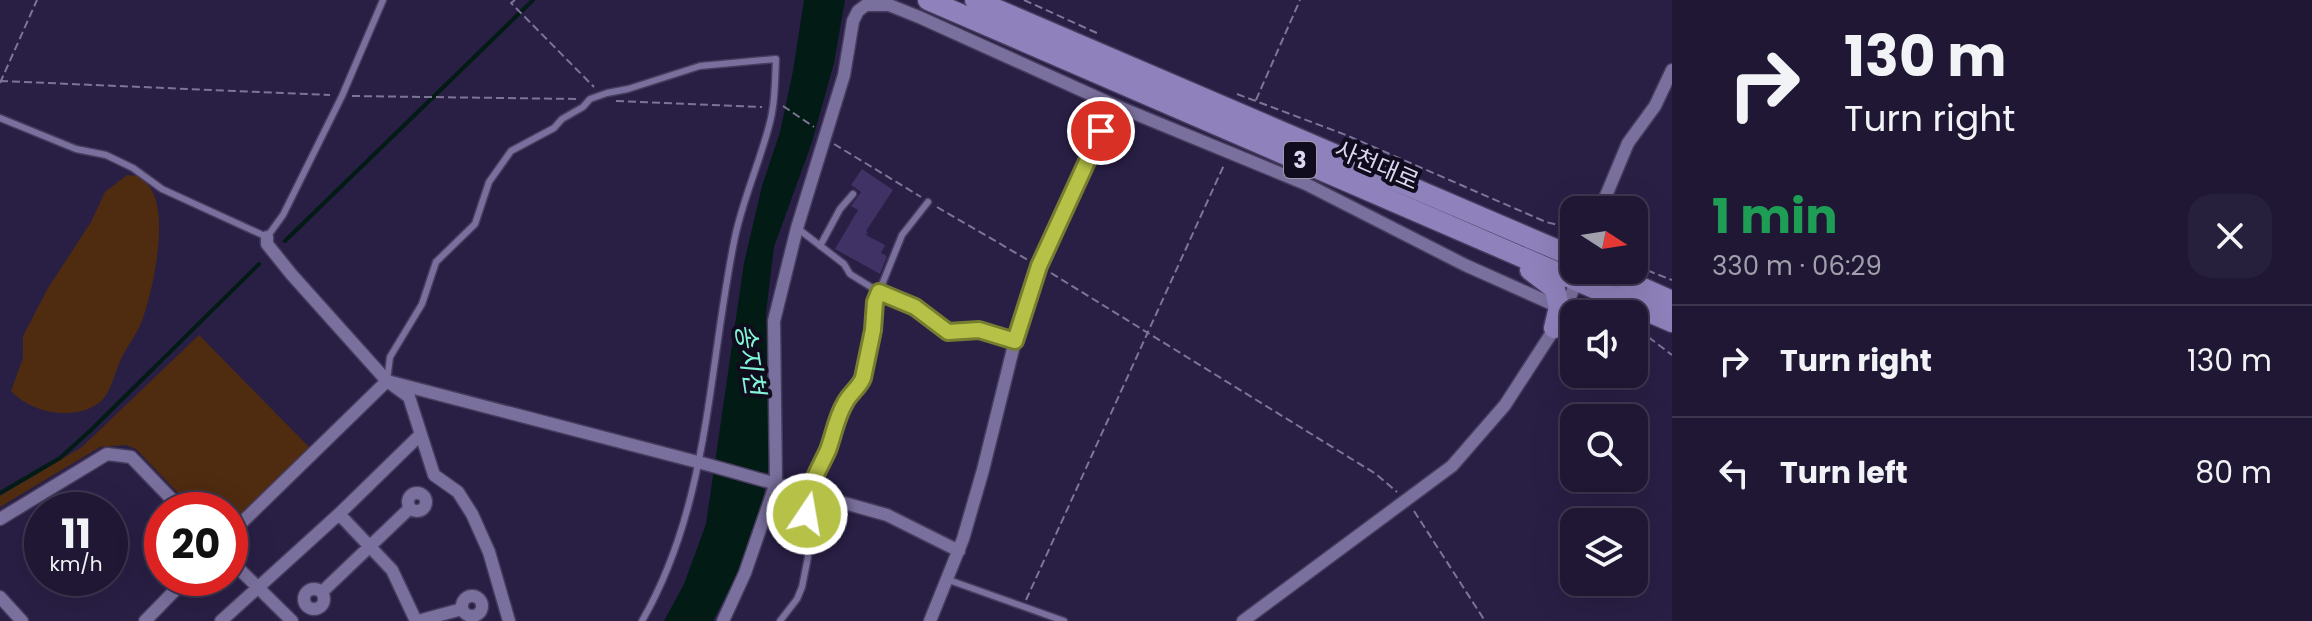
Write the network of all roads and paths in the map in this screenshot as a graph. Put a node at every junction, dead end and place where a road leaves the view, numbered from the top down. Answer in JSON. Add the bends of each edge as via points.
{"nodes":[{"id":1,"x":37,"y":0,"type":"edge"},
{"id":2,"x":383,"y":0,"type":"edge"},
{"id":3,"x":515,"y":0,"type":"edge"},
{"id":4,"x":928,"y":0,"type":"edge"},
{"id":5,"x":975,"y":0,"type":"edge"},
{"id":6,"x":1024,"y":0,"type":"edge"},
{"id":7,"x":1300,"y":0,"type":"edge"},
{"id":8,"x":1101,"y":35,"type":"dead end"},
{"id":9,"x":1672,"y":70,"type":"edge"},
{"id":10,"x":0,"y":81,"type":"edge"},
{"id":11,"x":1235,"y":93,"type":"dead end"},
{"id":12,"x":342,"y":96,"type":"junction"},
{"id":13,"x":447,"y":99,"type":"dead end"},
{"id":14,"x":590,"y":99,"type":"junction"},
{"id":15,"x":1256,"y":100,"type":"junction"},
{"id":16,"x":781,"y":105,"type":"dead end"},
{"id":17,"x":1114,"y":105,"type":"junction"},
{"id":18,"x":0,"y":118,"type":"edge"},
{"id":19,"x":821,"y":132,"type":"dead end"},
{"id":20,"x":1230,"y":153,"type":"junction"},
{"id":21,"x":853,"y":194,"type":"dead end"},
{"id":22,"x":1606,"y":196,"type":"edge"},
{"id":23,"x":928,"y":202,"type":"dead end"},
{"id":24,"x":1560,"y":226,"type":"edge"},
{"id":25,"x":797,"y":228,"type":"junction"},
{"id":26,"x":1489,"y":231,"type":"junction"},
{"id":27,"x":267,"y":240,"type":"junction"},
{"id":28,"x":1560,"y":243,"type":"edge"},
{"id":29,"x":820,"y":246,"type":"junction"},
{"id":30,"x":1560,"y":253,"type":"edge"},
{"id":31,"x":1039,"y":266,"type":"junction"},
{"id":32,"x":1560,"y":266,"type":"edge"},
{"id":33,"x":1648,"y":271,"type":"edge"},
{"id":34,"x":1672,"y":280,"type":"edge"},
{"id":35,"x":1575,"y":284,"type":"edge"},
{"id":36,"x":1600,"y":284,"type":"edge"},
{"id":37,"x":1627,"y":284,"type":"edge"},
{"id":38,"x":1638,"y":284,"type":"edge"},
{"id":39,"x":879,"y":292,"type":"junction"},
{"id":40,"x":1560,"y":300,"type":"edge"},
{"id":41,"x":1560,"y":309,"type":"edge"},
{"id":42,"x":1648,"y":311,"type":"edge"},
{"id":43,"x":1672,"y":311,"type":"edge"},
{"id":44,"x":1560,"y":320,"type":"edge"},
{"id":45,"x":1554,"y":328,"type":"junction"},
{"id":46,"x":1147,"y":335,"type":"junction"},
{"id":47,"x":1648,"y":338,"type":"edge"},
{"id":48,"x":1015,"y":341,"type":"junction"},
{"id":49,"x":1672,"y":355,"type":"edge"},
{"id":50,"x":387,"y":381,"type":"junction"},
{"id":51,"x":421,"y":434,"type":"junction"},
{"id":52,"x":704,"y":464,"type":"junction"},
{"id":53,"x":773,"y":482,"type":"junction"},
{"id":54,"x":165,"y":492,"type":"edge"},
{"id":55,"x":807,"y":492,"type":"junction"},
{"id":56,"x":1405,"y":499,"type":"junction"},
{"id":57,"x":410,"y":508,"type":"dead end"},
{"id":58,"x":339,"y":514,"type":"junction"},
{"id":59,"x":248,"y":516,"type":"edge"},
{"id":60,"x":0,"y":519,"type":"edge"},
{"id":61,"x":370,"y":548,"type":"junction"},
{"id":62,"x":959,"y":551,"type":"junction"},
{"id":63,"x":248,"y":577,"type":"edge"},
{"id":64,"x":946,"y":579,"type":"junction"},
{"id":65,"x":257,"y":586,"type":"junction"},
{"id":66,"x":322,"y":592,"type":"dead end"},
{"id":67,"x":169,"y":596,"type":"edge"},
{"id":68,"x":0,"y":597,"type":"edge"},
{"id":69,"x":1024,"y":606,"type":"junction"},
{"id":70,"x":462,"y":609,"type":"dead end"},
{"id":71,"x":22,"y":621,"type":"edge"},
{"id":72,"x":145,"y":621,"type":"edge"},
{"id":73,"x":221,"y":621,"type":"edge"},
{"id":74,"x":292,"y":621,"type":"edge"},
{"id":75,"x":417,"y":621,"type":"edge"},
{"id":76,"x":509,"y":621,"type":"edge"},
{"id":77,"x":642,"y":621,"type":"edge"},
{"id":78,"x":723,"y":621,"type":"edge"},
{"id":79,"x":780,"y":621,"type":"edge"},
{"id":80,"x":930,"y":621,"type":"edge"},
{"id":81,"x":1064,"y":621,"type":"edge"},
{"id":82,"x":1243,"y":621,"type":"edge"},
{"id":83,"x":1485,"y":621,"type":"edge"}],
"edges":[{"from":1,"to":10,"type":"path"},
{"from":2,"to":12,"type":"lane"},
{"from":3,"to":14,"type":"path","via":[[511,3],[595,88],[599,94]]},
{"from":4,"to":26,"type":"main road","name":"사천대로","number":"3"},
{"from":5,"to":26,"type":"main road","name":"사천대로","number":"3"},
{"from":6,"to":8,"type":"path"},
{"from":7,"to":15,"type":"path"},
{"from":9,"to":22,"type":"street","via":[[1655,106],[1628,143]]},
{"from":10,"to":12,"type":"path"},
{"from":11,"to":15,"type":"path"},
{"from":12,"to":13,"type":"path"},
{"from":12,"to":27,"type":"lane"},
{"from":14,"to":50,"type":"lane","via":[[554,128],[511,151],[495,170],[475,224],[436,262],[422,304],[390,357]]},
{"from":14,"to":52,"type":"lane","via":[[700,66],[776,59],[769,125],[735,238]]},
{"from":15,"to":24,"type":"path"},
{"from":16,"to":19,"type":"path"},
{"from":17,"to":20,"type":"street"},
{"from":17,"to":25,"type":"street","via":[[919,17],[889,5],[866,5],[853,21],[844,75]]},
{"from":17,"to":31,"type":"street"},
{"from":18,"to":27,"type":"lane","via":[[76,149],[106,155]]},
{"from":20,"to":41,"type":"street","via":[[1306,184]]},
{"from":20,"to":46,"type":"path"},
{"from":21,"to":29,"type":"lane"},
{"from":23,"to":39,"type":"lane","via":[[902,235]]},
{"from":25,"to":29,"type":"lane"},
{"from":25,"to":53,"type":"street","via":[[774,321]]},
{"from":26,"to":28,"type":"main road"},
{"from":26,"to":30,"type":"main road","name":"사천대로","number":"3"},
{"from":26,"to":32,"type":"main road","name":"사천대로","number":"3"},
{"from":26,"to":40,"type":"main road","via":[[1555,289]]},
{"from":27,"to":50,"type":"street"},
{"from":29,"to":39,"type":"lane"},
{"from":31,"to":46,"type":"path"},
{"from":31,"to":48,"type":"street"},
{"from":33,"to":34,"type":"path"},
{"from":35,"to":45,"type":"street"},
{"from":36,"to":43,"type":"main road","name":"사천대로","number":"3"},
{"from":37,"to":43,"type":"main road"},
{"from":38,"to":43,"type":"main road"},
{"from":39,"to":48,"type":"lane","via":[[915,307],[948,332],[979,330]]},
{"from":39,"to":55,"type":"lane","via":[[863,378],[838,414]]},
{"from":42,"to":43,"type":"main road"},
{"from":44,"to":45,"type":"main road"},
{"from":45,"to":56,"type":"street","via":[[1505,405],[1452,466]]},
{"from":46,"to":56,"type":"path","via":[[1376,474]]},
{"from":46,"to":69,"type":"path"},
{"from":47,"to":49,"type":"path"},
{"from":48,"to":62,"type":"street"},
{"from":50,"to":51,"type":"street","via":[[409,397]]},
{"from":50,"to":52,"type":"street"},
{"from":50,"to":59,"type":"street"},
{"from":51,"to":58,"type":"street"},
{"from":51,"to":76,"type":"street","via":[[434,475],[458,492],[472,514]]},
{"from":52,"to":53,"type":"street"},
{"from":52,"to":77,"type":"lane","via":[[673,559]]},
{"from":53,"to":55,"type":"street"},
{"from":53,"to":78,"type":"street","via":[[750,560]]},
{"from":54,"to":60,"type":"street","via":[[131,457],[107,454]]},
{"from":55,"to":62,"type":"street","via":[[887,515]]},
{"from":55,"to":79,"type":"lane","via":[[805,572],[797,599]]},
{"from":56,"to":82,"type":"street"},
{"from":56,"to":83,"type":"path"},
{"from":57,"to":61,"type":"street"},
{"from":58,"to":61,"type":"street"},
{"from":58,"to":65,"type":"street"},
{"from":61,"to":66,"type":"street"},
{"from":61,"to":75,"type":"street","via":[[392,570]]},
{"from":62,"to":64,"type":"street"},
{"from":63,"to":65,"type":"street"},
{"from":64,"to":69,"type":"lane"},
{"from":64,"to":80,"type":"street"},
{"from":65,"to":73,"type":"street"},
{"from":65,"to":74,"type":"street"},
{"from":67,"to":72,"type":"street"},
{"from":68,"to":71,"type":"street"},
{"from":69,"to":81,"type":"lane"},
{"from":70,"to":75,"type":"street"}]}
